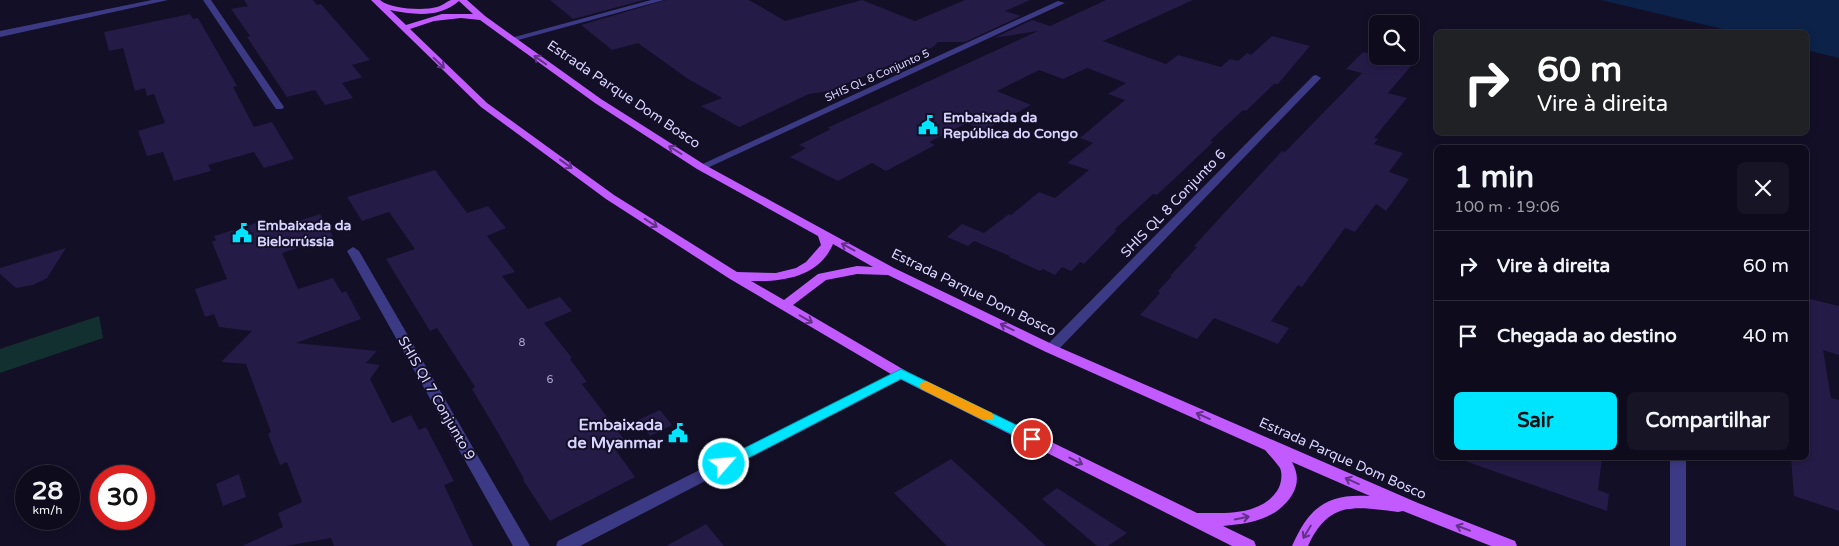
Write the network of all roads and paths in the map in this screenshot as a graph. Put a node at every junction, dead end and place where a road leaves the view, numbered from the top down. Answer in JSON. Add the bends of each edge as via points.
{"nodes":[{"id":1,"x":164,"y":0,"type":"edge"},
{"id":2,"x":207,"y":0,"type":"edge"},
{"id":3,"x":456,"y":0,"type":"edge"},
{"id":4,"x":462,"y":0,"type":"edge"},
{"id":5,"x":660,"y":0,"type":"edge"},
{"id":6,"x":378,"y":3,"type":"edge"},
{"id":7,"x":1061,"y":4,"type":"dead end"},
{"id":8,"x":482,"y":18,"type":"junction"},
{"id":9,"x":404,"y":29,"type":"junction"},
{"id":10,"x":0,"y":34,"type":"edge"},
{"id":11,"x":511,"y":39,"type":"junction"},
{"id":12,"x":1316,"y":78,"type":"dead end"},
{"id":13,"x":279,"y":107,"type":"dead end"},
{"id":14,"x":701,"y":166,"type":"junction"},
{"id":15,"x":822,"y":232,"type":"junction"},
{"id":16,"x":352,"y":251,"type":"dead end"},
{"id":17,"x":890,"y":271,"type":"junction"},
{"id":18,"x":734,"y":276,"type":"junction"},
{"id":19,"x":784,"y":306,"type":"junction"},
{"id":20,"x":1051,"y":349,"type":"junction"},
{"id":21,"x":901,"y":374,"type":"junction"},
{"id":22,"x":1270,"y":446,"type":"junction"},
{"id":23,"x":1678,"y":460,"type":"edge"},
{"id":24,"x":1412,"y":508,"type":"junction"},
{"id":25,"x":1194,"y":520,"type":"junction"},
{"id":26,"x":522,"y":546,"type":"edge"},
{"id":27,"x":564,"y":546,"type":"edge"},
{"id":28,"x":1248,"y":546,"type":"edge"},
{"id":29,"x":1300,"y":546,"type":"edge"},
{"id":30,"x":1509,"y":546,"type":"edge"},
{"id":31,"x":1678,"y":546,"type":"edge"}],
"edges":[{"from":1,"to":10,"type":"street"},
{"from":2,"to":13,"type":"street"},
{"from":3,"to":6,"type":"main road","via":[[444,7],[421,12],[399,10]]},
{"from":4,"to":8,"type":"main road","name":"Estrada Parque Dom Bosco"},
{"from":5,"to":11,"type":"street"},
{"from":6,"to":9,"type":"main road"},
{"from":7,"to":14,"type":"street","name":"SHIS QL 8 Conjunto 5"},
{"from":8,"to":9,"type":"main road","via":[[446,15]]},
{"from":8,"to":11,"type":"main road","name":"Estrada Parque Dom Bosco"},
{"from":9,"to":18,"type":"main road","one_way":true,"via":[[484,105],[610,196]]},
{"from":14,"to":11,"type":"main road","name":"Estrada Parque Dom Bosco","one_way":true,"via":[[598,101]]},
{"from":12,"to":20,"type":"street","name":"SHIS QL 8 Conjunto 6"},
{"from":14,"to":15,"type":"main road","name":"Estrada Parque Dom Bosco"},
{"from":17,"to":15,"type":"main road","name":"Estrada Parque Dom Bosco","one_way":true},
{"from":15,"to":18,"type":"main road","via":[[828,245],[823,256],[799,271],[784,277]]},
{"from":16,"to":26,"type":"street","name":"SHIS QI 7 Conjunto 9"},
{"from":17,"to":19,"type":"main road","via":[[857,270],[822,277]]},
{"from":20,"to":17,"type":"main road","name":"Estrada Parque Dom Bosco","one_way":true},
{"from":18,"to":19,"type":"main road"},
{"from":19,"to":21,"type":"main road","one_way":true},
{"from":22,"to":20,"type":"main road","name":"Estrada Parque Dom Bosco","one_way":true},
{"from":21,"to":25,"type":"main road","one_way":true},
{"from":21,"to":27,"type":"street"},
{"from":24,"to":22,"type":"main road","name":"Estrada Parque Dom Bosco","one_way":true},
{"from":25,"to":22,"type":"main road","one_way":true,"via":[[1238,520],[1266,512],[1282,499],[1290,483],[1288,469]]},
{"from":23,"to":31,"type":"street"},
{"from":24,"to":29,"type":"main road","one_way":true,"via":[[1357,501],[1338,504],[1319,514]]},
{"from":30,"to":24,"type":"main road","name":"Estrada Parque Dom Bosco","one_way":true},
{"from":25,"to":28,"type":"main road"}]}
